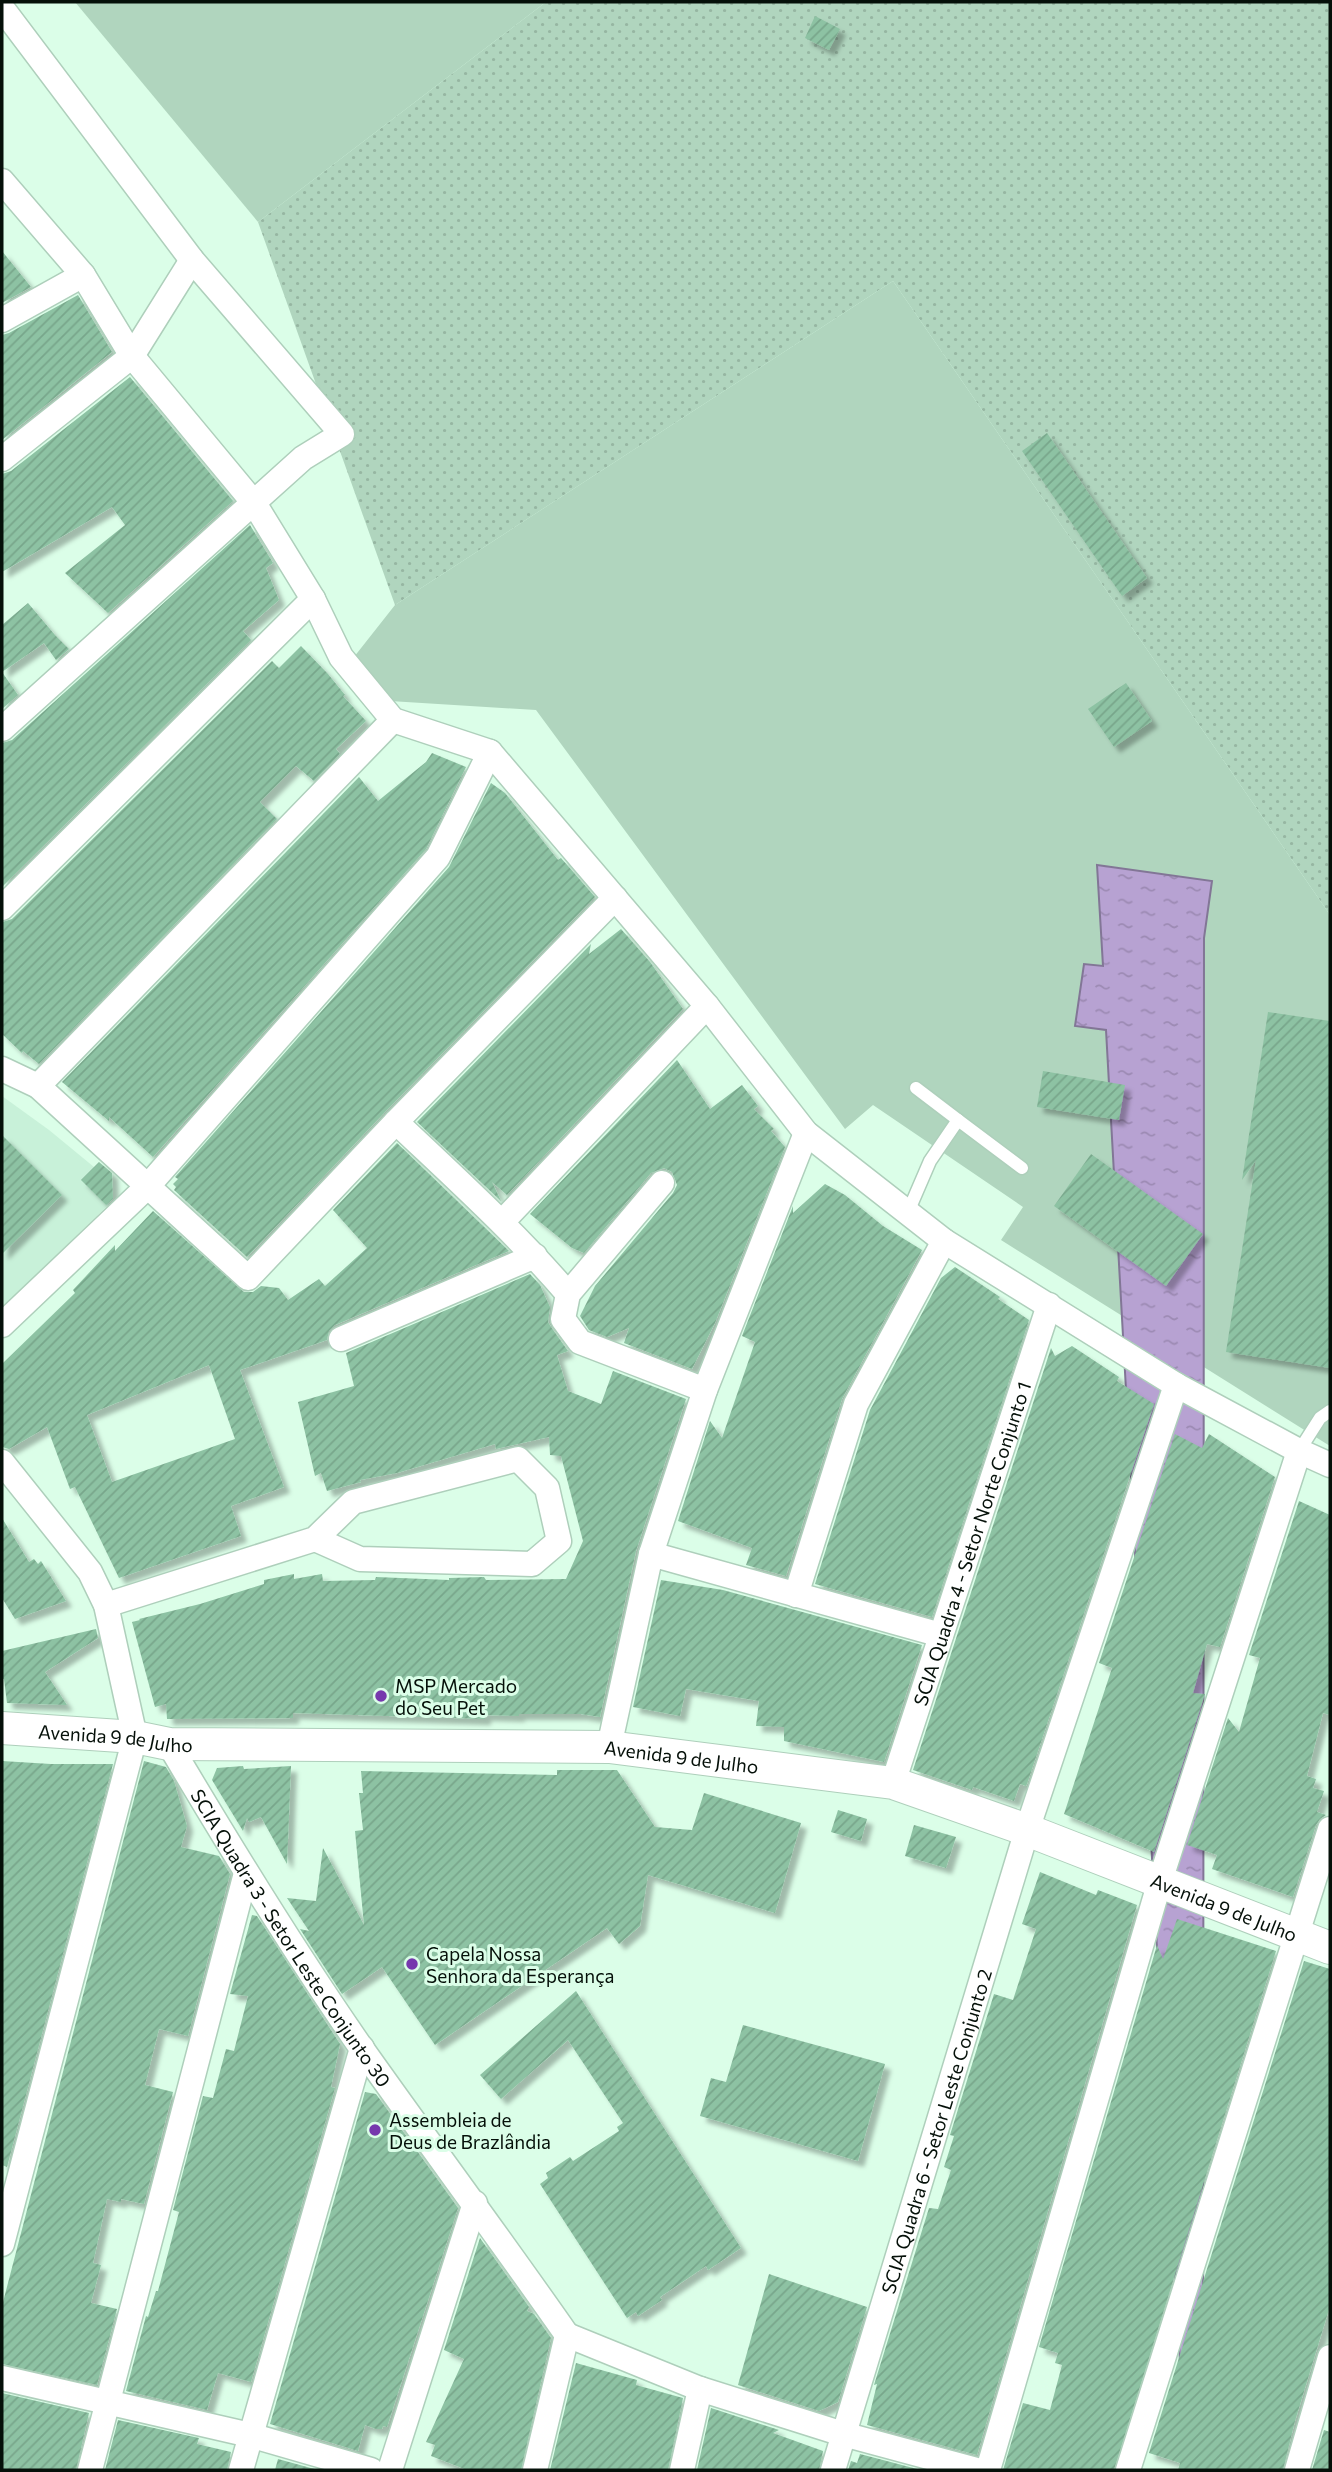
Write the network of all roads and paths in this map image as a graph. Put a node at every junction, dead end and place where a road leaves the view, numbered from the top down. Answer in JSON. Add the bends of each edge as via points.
{"nodes":[{"id":1,"x":2,"y":8,"type":"edge"},
{"id":2,"x":5,"y":192,"type":"edge"},
{"id":3,"x":192,"y":260,"type":"junction"},
{"id":4,"x":83,"y":275,"type":"junction"},
{"id":5,"x":2,"y":320,"type":"edge"},
{"id":6,"x":132,"y":356,"type":"junction"},
{"id":7,"x":2,"y":459,"type":"edge"},
{"id":8,"x":254,"y":503,"type":"junction"},
{"id":9,"x":313,"y":599,"type":"junction"},
{"id":10,"x":393,"y":720,"type":"junction"},
{"id":11,"x":2,"y":729,"type":"edge"},
{"id":12,"x":490,"y":752,"type":"junction"},
{"id":13,"x":615,"y":898,"type":"junction"},
{"id":14,"x":2,"y":908,"type":"edge"},
{"id":15,"x":707,"y":1006,"type":"junction"},
{"id":16,"x":2,"y":1069,"type":"edge"},
{"id":17,"x":38,"y":1086,"type":"junction"},
{"id":18,"x":916,"y":1088,"type":"dead end"},
{"id":19,"x":958,"y":1120,"type":"junction"},
{"id":20,"x":396,"y":1122,"type":"junction"},
{"id":21,"x":806,"y":1133,"type":"junction"},
{"id":22,"x":1022,"y":1168,"type":"dead end"},
{"id":23,"x":662,"y":1183,"type":"dead end"},
{"id":24,"x":147,"y":1187,"type":"junction"},
{"id":25,"x":908,"y":1212,"type":"junction"},
{"id":26,"x":502,"y":1222,"type":"junction"},
{"id":27,"x":944,"y":1241,"type":"junction"},
{"id":28,"x":535,"y":1255,"type":"junction"},
{"id":29,"x":568,"y":1294,"type":"junction"},
{"id":30,"x":1049,"y":1305,"type":"junction"},
{"id":31,"x":2,"y":1325,"type":"edge"},
{"id":32,"x":341,"y":1339,"type":"dead end"},
{"id":33,"x":1176,"y":1385,"type":"junction"},
{"id":34,"x":705,"y":1390,"type":"junction"},
{"id":35,"x":1330,"y":1411,"type":"edge"},
{"id":36,"x":1299,"y":1451,"type":"junction"},
{"id":37,"x":2,"y":1462,"type":"edge"},
{"id":38,"x":1330,"y":1465,"type":"edge"},
{"id":39,"x":315,"y":1539,"type":"junction"},
{"id":40,"x":651,"y":1554,"type":"junction"},
{"id":41,"x":796,"y":1595,"type":"junction"},
{"id":42,"x":106,"y":1605,"type":"junction"},
{"id":43,"x":941,"y":1635,"type":"junction"},
{"id":44,"x":2,"y":1728,"type":"edge"},
{"id":45,"x":135,"y":1737,"type":"junction"},
{"id":46,"x":169,"y":1744,"type":"junction"},
{"id":47,"x":610,"y":1747,"type":"junction"},
{"id":48,"x":892,"y":1783,"type":"junction"},
{"id":49,"x":1330,"y":1829,"type":"edge"},
{"id":50,"x":1027,"y":1830,"type":"junction"},
{"id":51,"x":246,"y":1872,"type":"junction"},
{"id":52,"x":1160,"y":1881,"type":"junction"},
{"id":53,"x":1296,"y":1936,"type":"junction"},
{"id":54,"x":1330,"y":1948,"type":"edge"},
{"id":55,"x":362,"y":2048,"type":"junction"},
{"id":56,"x":475,"y":2203,"type":"junction"},
{"id":57,"x":2,"y":2244,"type":"edge"},
{"id":58,"x":567,"y":2335,"type":"junction"},
{"id":59,"x":1330,"y":2357,"type":"edge"},
{"id":60,"x":2,"y":2378,"type":"edge"},
{"id":61,"x":700,"y":2389,"type":"junction"},
{"id":62,"x":107,"y":2403,"type":"junction"},
{"id":63,"x":843,"y":2434,"type":"junction"},
{"id":64,"x":250,"y":2435,"type":"junction"},
{"id":65,"x":90,"y":2470,"type":"edge"},
{"id":66,"x":240,"y":2470,"type":"edge"},
{"id":67,"x":371,"y":2470,"type":"edge"},
{"id":68,"x":390,"y":2470,"type":"edge"},
{"id":69,"x":535,"y":2470,"type":"edge"},
{"id":70,"x":682,"y":2470,"type":"edge"},
{"id":71,"x":833,"y":2470,"type":"edge"},
{"id":72,"x":976,"y":2470,"type":"edge"},
{"id":73,"x":988,"y":2470,"type":"edge"},
{"id":74,"x":1128,"y":2470,"type":"edge"},
{"id":75,"x":1297,"y":2470,"type":"edge"}],
"edges":[{"from":1,"to":3,"type":"street"},
{"from":2,"to":4,"type":"street"},
{"from":3,"to":6,"type":"street"},
{"from":3,"to":8,"type":"street","via":[[342,434],[303,458]]},
{"from":4,"to":5,"type":"street"},
{"from":4,"to":6,"type":"street"},
{"from":6,"to":7,"type":"street"},
{"from":6,"to":8,"type":"street"},
{"from":8,"to":9,"type":"street"},
{"from":8,"to":11,"type":"street"},
{"from":9,"to":10,"type":"street","via":[[341,657]]},
{"from":9,"to":14,"type":"street"},
{"from":10,"to":12,"type":"street"},
{"from":10,"to":17,"type":"street"},
{"from":12,"to":13,"type":"street"},
{"from":12,"to":24,"type":"street","via":[[438,858]]},
{"from":13,"to":15,"type":"street"},
{"from":13,"to":20,"type":"street"},
{"from":15,"to":21,"type":"street"},
{"from":15,"to":26,"type":"street"},
{"from":16,"to":17,"type":"street"},
{"from":17,"to":24,"type":"street"},
{"from":18,"to":19,"type":"lane"},
{"from":19,"to":22,"type":"lane"},
{"from":19,"to":25,"type":"lane","via":[[930,1161]]},
{"from":20,"to":24,"type":"street","via":[[248,1278]]},
{"from":20,"to":26,"type":"street"},
{"from":21,"to":25,"type":"street"},
{"from":21,"to":34,"type":"street"},
{"from":23,"to":29,"type":"street"},
{"from":24,"to":31,"type":"street"},
{"from":25,"to":27,"type":"street"},
{"from":26,"to":28,"type":"street"},
{"from":27,"to":30,"type":"street"},
{"from":27,"to":41,"type":"street","via":[[856,1404]]},
{"from":28,"to":29,"type":"street"},
{"from":28,"to":32,"type":"street"},
{"from":29,"to":34,"type":"street","via":[[563,1319],[580,1342]]},
{"from":30,"to":33,"type":"street"},
{"from":30,"to":43,"type":"street","name":"SCIA Quadra 4 - Setor Norte Conjunto 1"},
{"from":33,"to":36,"type":"street"},
{"from":33,"to":50,"type":"street","name":"SCIA Quadra 6 - Setor Leste Conjunto 2"},
{"from":34,"to":40,"type":"street"},
{"from":35,"to":36,"type":"lane","via":[[1320,1418]]},
{"from":36,"to":38,"type":"street"},
{"from":36,"to":52,"type":"street"},
{"from":37,"to":42,"type":"street","via":[[90,1572]]},
{"from":39,"to":39,"type":"street","via":[[360,1559],[532,1564],[559,1541],[547,1488],[518,1459],[353,1502]]},
{"from":39,"to":42,"type":"street"},
{"from":40,"to":41,"type":"street"},
{"from":40,"to":47,"type":"street"},
{"from":41,"to":43,"type":"street"},
{"from":42,"to":45,"type":"street"},
{"from":43,"to":48,"type":"street","name":"SCIA Quadra 4 - Setor Norte Conjunto 1"},
{"from":44,"to":45,"type":"street","name":"Avenida 9 de Julho"},
{"from":45,"to":46,"type":"street","name":"Avenida 9 de Julho"},
{"from":45,"to":57,"type":"street"},
{"from":46,"to":47,"type":"street","name":"Avenida 9 de Julho"},
{"from":46,"to":51,"type":"street","name":"SCIA Quadra 3 - Setor Leste Conjunto 30"},
{"from":47,"to":48,"type":"street","name":"Avenida 9 de Julho"},
{"from":48,"to":50,"type":"street","name":"Avenida 9 de Julho"},
{"from":49,"to":53,"type":"street"},
{"from":50,"to":52,"type":"street","name":"Avenida 9 de Julho"},
{"from":50,"to":63,"type":"street","name":"SCIA Quadra 6 - Setor Leste Conjunto 2"},
{"from":51,"to":55,"type":"street","name":"SCIA Quadra 3 - Setor Leste Conjunto 30"},
{"from":51,"to":62,"type":"street"},
{"from":52,"to":53,"type":"street","name":"Avenida 9 de Julho"},
{"from":52,"to":73,"type":"street"},
{"from":53,"to":54,"type":"street","name":"Avenida 9 de Julho"},
{"from":53,"to":74,"type":"street"},
{"from":55,"to":56,"type":"street","name":"SCIA Quadra 3 - Setor Leste Conjunto 30"},
{"from":55,"to":64,"type":"street"},
{"from":56,"to":58,"type":"street","name":"SCIA Quadra 3 - Setor Leste Conjunto 30"},
{"from":56,"to":68,"type":"street"},
{"from":58,"to":61,"type":"street"},
{"from":58,"to":69,"type":"street"},
{"from":59,"to":75,"type":"street"},
{"from":60,"to":62,"type":"street"},
{"from":61,"to":63,"type":"street"},
{"from":61,"to":70,"type":"street"},
{"from":62,"to":64,"type":"street"},
{"from":62,"to":65,"type":"street"},
{"from":63,"to":71,"type":"street","name":"SCIA Quadra 6 - Setor Leste Conjunto 2"},
{"from":63,"to":72,"type":"street"},
{"from":64,"to":66,"type":"street"},
{"from":64,"to":67,"type":"street"}]}
